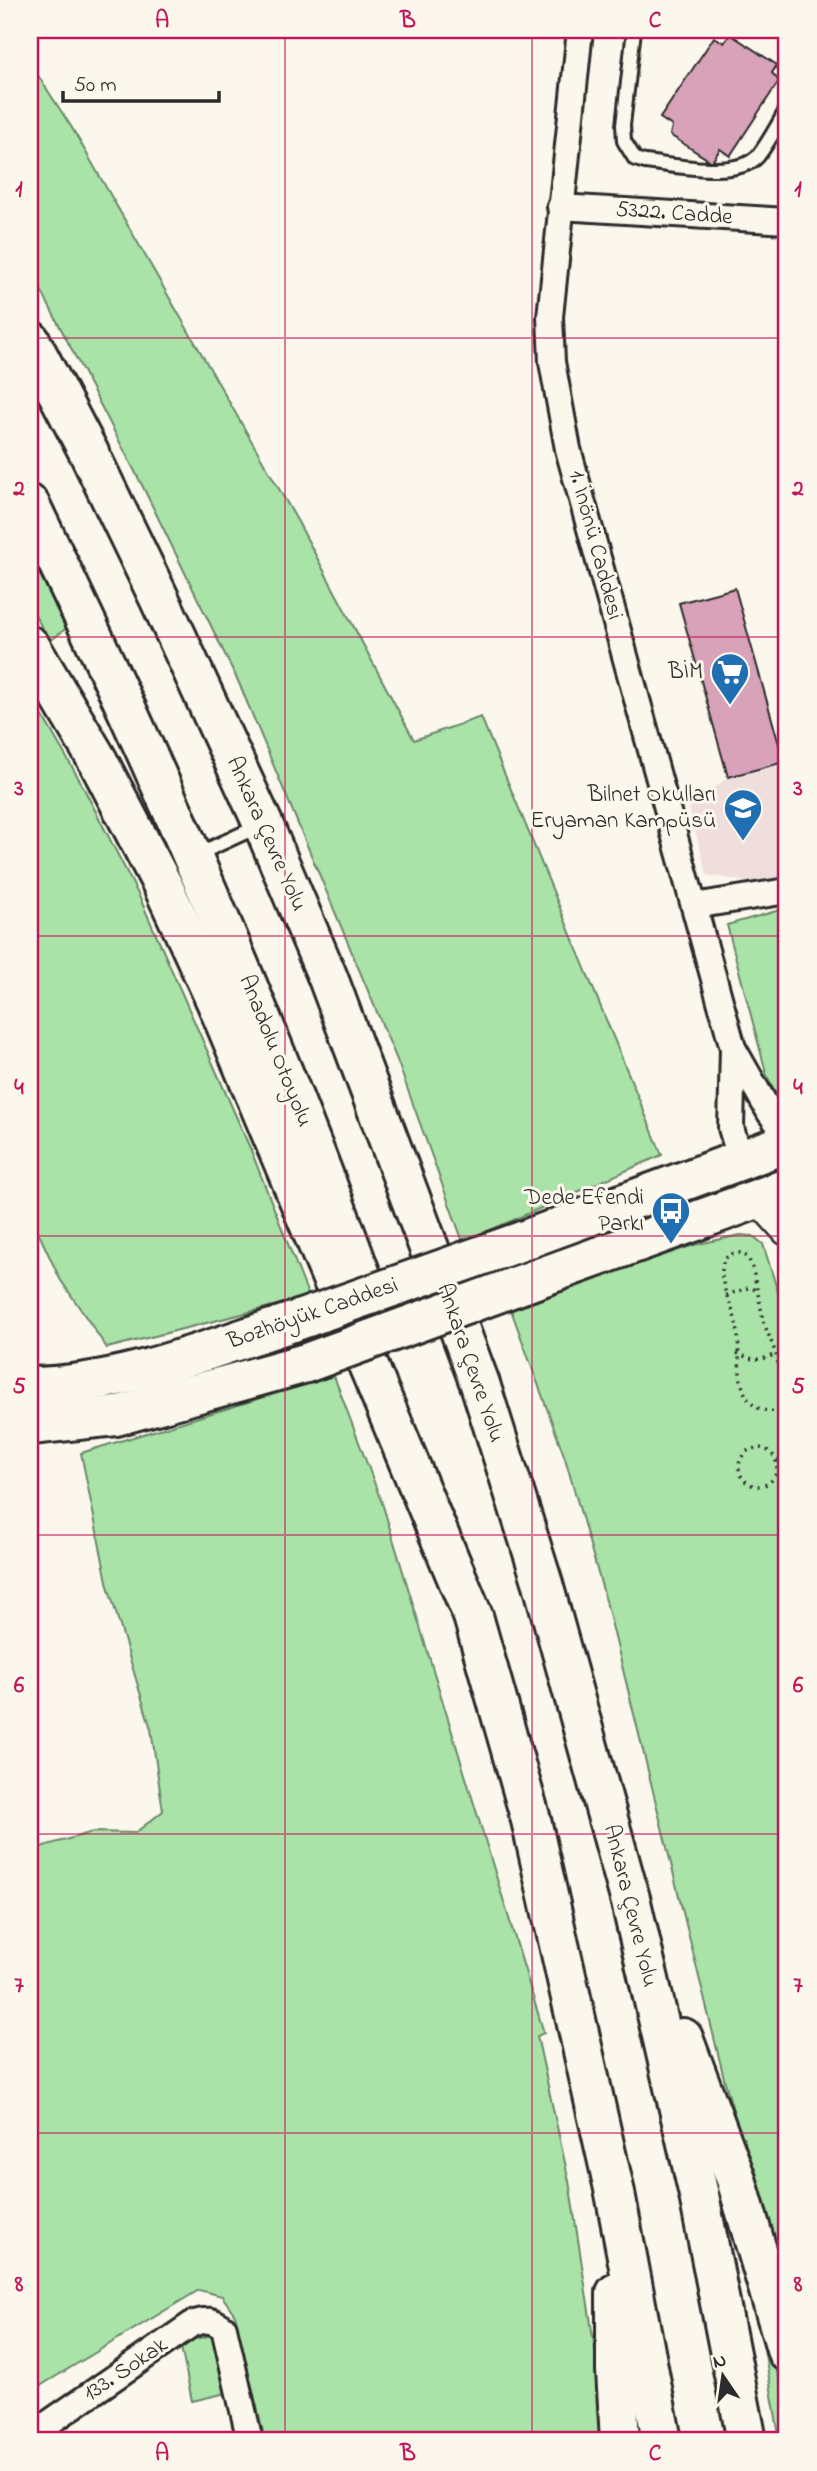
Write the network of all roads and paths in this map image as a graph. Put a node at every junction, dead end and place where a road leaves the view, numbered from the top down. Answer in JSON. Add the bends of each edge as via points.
{"nodes":[{"id":1,"x":580,"y":30,"type":"edge"},
{"id":2,"x":634,"y":30,"type":"edge"},
{"id":3,"x":787,"y":109,"type":"edge"},
{"id":4,"x":561,"y":207,"type":"junction"},
{"id":5,"x":787,"y":221,"type":"edge"},
{"id":6,"x":30,"y":340,"type":"edge"},
{"id":7,"x":30,"y":505,"type":"edge"},
{"id":8,"x":30,"y":646,"type":"edge"},
{"id":9,"x":263,"y":824,"type":"junction"},
{"id":10,"x":194,"y":856,"type":"junction"},
{"id":11,"x":787,"y":891,"type":"edge"},
{"id":12,"x":694,"y":906,"type":"junction"},
{"id":13,"x":733,"y":1048,"type":"junction"},
{"id":14,"x":787,"y":1136,"type":"edge"},
{"id":15,"x":787,"y":1143,"type":"edge"},
{"id":16,"x":741,"y":1161,"type":"junction"},
{"id":17,"x":773,"y":1194,"type":"edge"},
{"id":18,"x":787,"y":1230,"type":"edge"},
{"id":19,"x":757,"y":1290,"type":"junction"},
{"id":20,"x":726,"y":1295,"type":"junction"},
{"id":21,"x":737,"y":1353,"type":"junction"},
{"id":22,"x":776,"y":1354,"type":"junction"},
{"id":23,"x":30,"y":1387,"type":"edge"},
{"id":24,"x":780,"y":1411,"type":"junction"},
{"id":25,"x":30,"y":1425,"type":"edge"},
{"id":26,"x":787,"y":1440,"type":"edge"},
{"id":27,"x":787,"y":1460,"type":"edge"},
{"id":28,"x":776,"y":1461,"type":"junction"},
{"id":29,"x":473,"y":1616,"type":"junction"},
{"id":30,"x":631,"y":1902,"type":"junction"},
{"id":31,"x":615,"y":2193,"type":"junction"},
{"id":32,"x":787,"y":2352,"type":"edge"},
{"id":33,"x":30,"y":2435,"type":"edge"},
{"id":34,"x":250,"y":2441,"type":"edge"},
{"id":35,"x":621,"y":2441,"type":"edge"},
{"id":36,"x":662,"y":2441,"type":"edge"},
{"id":37,"x":747,"y":2441,"type":"edge"}],
"edges":[{"from":1,"to":4,"type":"street","name":"1. İnönü Caddesi"},
{"from":2,"to":3,"type":"lane","via":[[624,141],[635,159],[737,168],[758,156]]},
{"from":4,"to":5,"type":"street","name":"5322. Cadde"},
{"from":4,"to":12,"type":"street","name":"1. İnönü Caddesi","via":[[550,317],[559,411]]},
{"from":6,"to":9,"type":"main road","name":"Ankara Çevre Yolu","via":[[159,598]]},
{"from":7,"to":10,"type":"main road","name":"Anadolu Otoyolu"},
{"from":8,"to":29,"type":"main road","via":[[98,761],[216,1000]]},
{"from":9,"to":10,"type":"lane"},
{"from":9,"to":30,"type":"main road","name":"Ankara Çevre Yolu","via":[[328,978],[480,1384],[543,1584]]},
{"from":10,"to":29,"type":"main road","name":"Anadolu Otoyolu","via":[[334,1201],[404,1395]]},
{"from":11,"to":12,"type":"street"},
{"from":12,"to":13,"type":"street","name":"1. İnönü Caddesi"},
{"from":13,"to":14,"type":"street"},
{"from":13,"to":16,"type":"street","via":[[731,1128]]},
{"from":15,"to":16,"type":"main road","name":"Bozhöyük Caddesi"},
{"from":16,"to":23,"type":"main road","name":"Bozhöyük Caddesi","bridge":true,"via":[[293,1322],[115,1377]]},
{"from":17,"to":18,"type":"street"},
{"from":17,"to":25,"type":"main road","name":"Bozhöyük Caddesi","bridge":true,"via":[[306,1363],[116,1416]]},
{"from":19,"to":20,"type":"path"},
{"from":19,"to":20,"type":"path","via":[[748,1257],[732,1254],[722,1267]]},
{"from":19,"to":22,"type":"path"},
{"from":20,"to":21,"type":"path","via":[[737,1326]]},
{"from":21,"to":22,"type":"path","via":[[752,1360]]},
{"from":21,"to":24,"type":"path","via":[[741,1385],[750,1401],[759,1409]]},
{"from":22,"to":24,"type":"path","via":[[786,1404]]},
{"from":24,"to":26,"type":"path"},
{"from":27,"to":28,"type":"path"},
{"from":28,"to":28,"type":"path","via":[[769,1451],[751,1448],[741,1457],[738,1469],[749,1484],[762,1486],[776,1474]]},
{"from":29,"to":31,"type":"main road","via":[[531,1821]]},
{"from":30,"to":32,"type":"main road","via":[[736,2179]]},
{"from":30,"to":37,"type":"main road","name":"Ankara Çevre Yolu","via":[[699,2195]]},
{"from":31,"to":35,"type":"main road"},
{"from":31,"to":36,"type":"main road"},
{"from":33,"to":34,"type":"street","name":"133. Sokak","via":[[204,2320],[215,2321],[224,2329]]}]}
